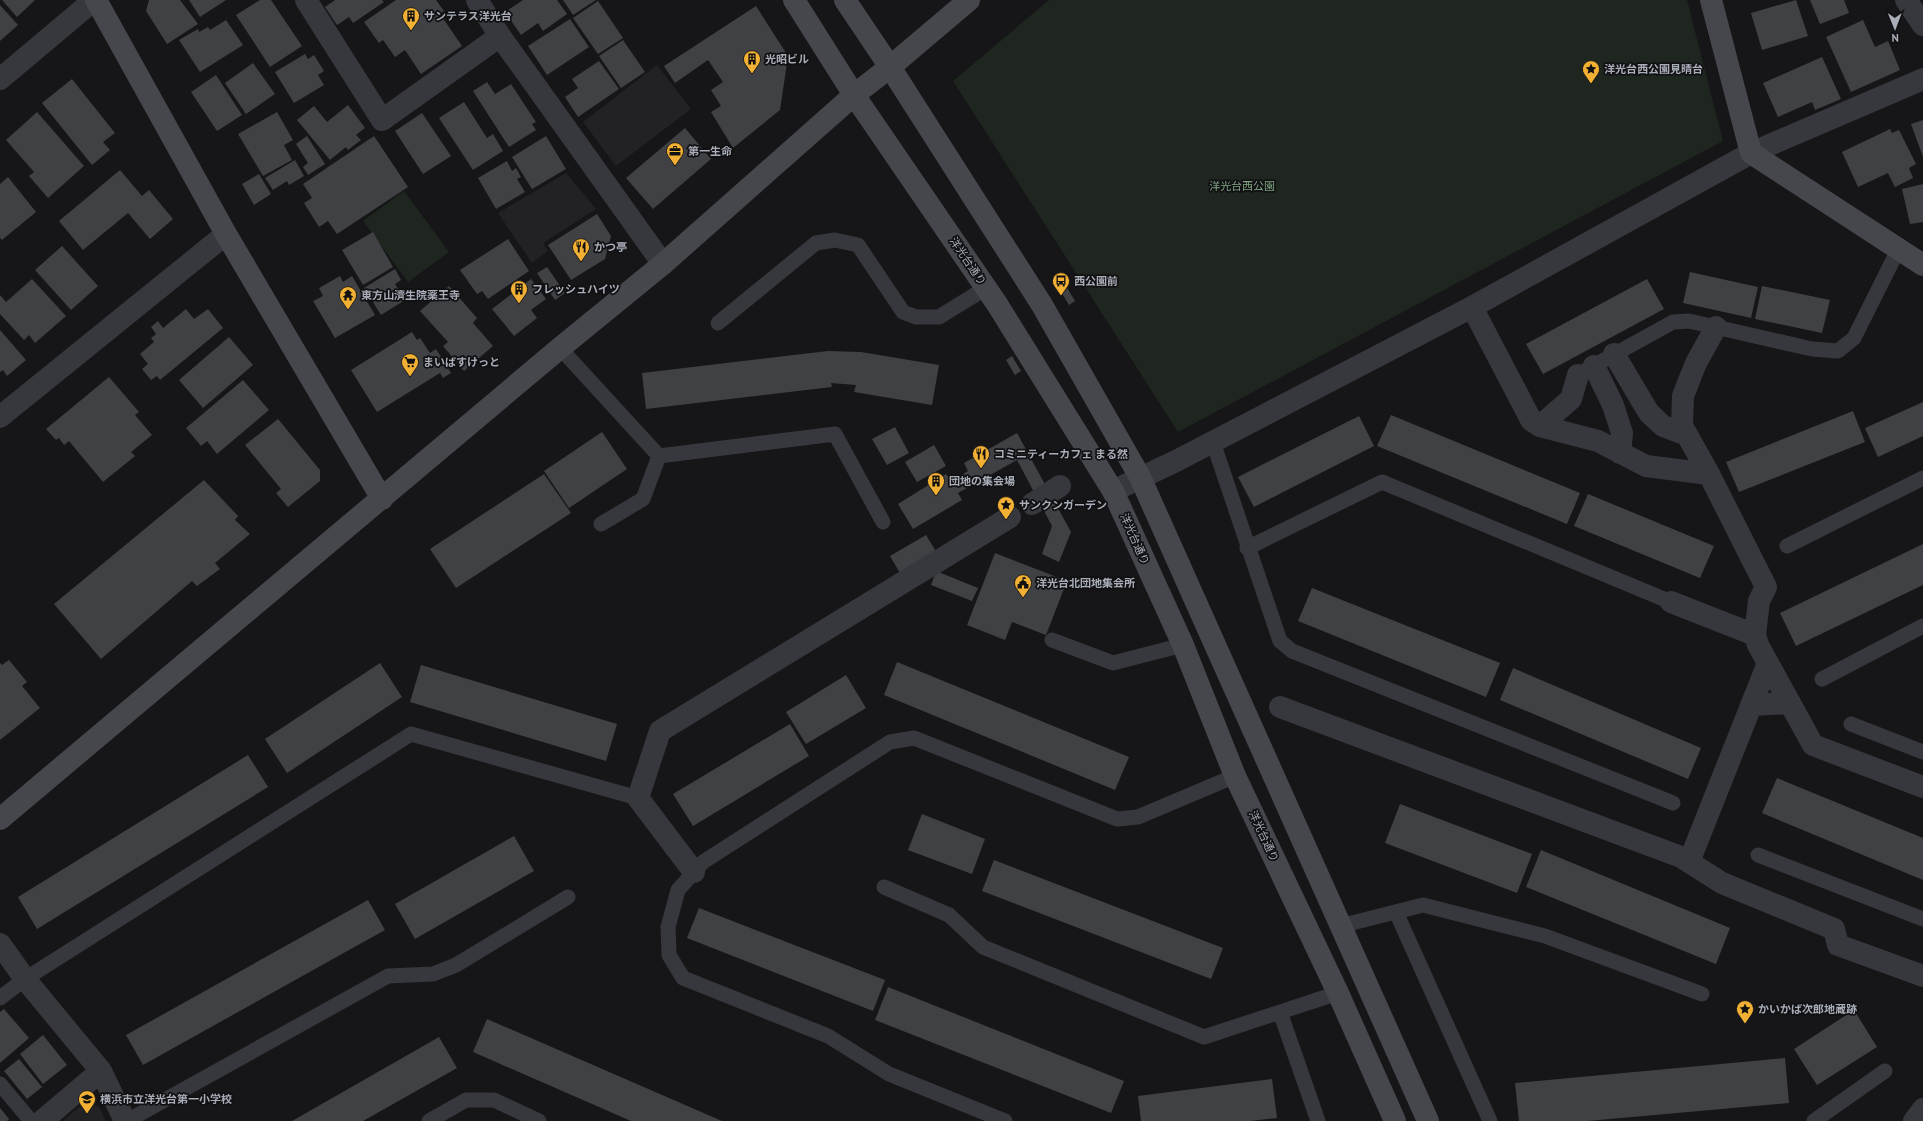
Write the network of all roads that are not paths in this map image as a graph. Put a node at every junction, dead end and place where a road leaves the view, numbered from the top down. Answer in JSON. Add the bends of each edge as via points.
{"nodes":[{"id":1,"x":95,"y":0,"type":"edge"},
{"id":2,"x":306,"y":0,"type":"edge"},
{"id":3,"x":477,"y":0,"type":"edge"},
{"id":4,"x":794,"y":0,"type":"edge"},
{"id":5,"x":845,"y":0,"type":"edge"},
{"id":6,"x":969,"y":0,"type":"edge"},
{"id":7,"x":1711,"y":0,"type":"edge"},
{"id":8,"x":1906,"y":0,"type":"edge"},
{"id":9,"x":1923,"y":25,"type":"edge"},
{"id":10,"x":500,"y":36,"type":"junction"},
{"id":11,"x":890,"y":67,"type":"junction"},
{"id":12,"x":0,"y":79,"type":"edge"},
{"id":13,"x":1923,"y":79,"type":"edge"},
{"id":14,"x":854,"y":94,"type":"junction"},
{"id":15,"x":1751,"y":153,"type":"junction"},
{"id":16,"x":226,"y":234,"type":"junction"},
{"id":17,"x":1899,"y":248,"type":"junction"},
{"id":18,"x":662,"y":264,"type":"junction"},
{"id":19,"x":1923,"y":265,"type":"edge"},
{"id":20,"x":986,"y":288,"type":"junction"},
{"id":21,"x":1472,"y":307,"type":"junction"},
{"id":22,"x":718,"y":323,"type":"dead end"},
{"id":23,"x":1716,"y":327,"type":"junction"},
{"id":24,"x":560,"y":348,"type":"junction"},
{"id":25,"x":1614,"y":354,"type":"junction"},
{"id":26,"x":1586,"y":370,"type":"junction"},
{"id":27,"x":0,"y":417,"type":"edge"},
{"id":28,"x":1540,"y":426,"type":"junction"},
{"id":29,"x":1687,"y":435,"type":"junction"},
{"id":30,"x":1213,"y":442,"type":"junction"},
{"id":31,"x":1620,"y":453,"type":"junction"},
{"id":32,"x":659,"y":456,"type":"junction"},
{"id":33,"x":1709,"y":474,"type":"junction"},
{"id":34,"x":1140,"y":477,"type":"junction"},
{"id":35,"x":1923,"y":478,"type":"edge"},
{"id":36,"x":1060,"y":486,"type":"dead end"},
{"id":37,"x":1113,"y":491,"type":"junction"},
{"id":38,"x":382,"y":499,"type":"junction"},
{"id":39,"x":1032,"y":504,"type":"dead end"},
{"id":40,"x":1010,"y":517,"type":"dead end"},
{"id":41,"x":883,"y":522,"type":"dead end"},
{"id":42,"x":601,"y":524,"type":"dead end"},
{"id":43,"x":1787,"y":546,"type":"dead end"},
{"id":44,"x":1247,"y":548,"type":"junction"},
{"id":45,"x":1671,"y":602,"type":"joint"},
{"id":46,"x":1923,"y":626,"type":"edge"},
{"id":47,"x":1755,"y":635,"type":"junction"},
{"id":48,"x":1052,"y":640,"type":"dead end"},
{"id":49,"x":1183,"y":645,"type":"junction"},
{"id":50,"x":1768,"y":663,"type":"junction"},
{"id":51,"x":1822,"y":679,"type":"dead end"},
{"id":52,"x":1790,"y":703,"type":"junction"},
{"id":53,"x":1751,"y":705,"type":"junction"},
{"id":54,"x":1280,"y":707,"type":"dead end"},
{"id":55,"x":1851,"y":724,"type":"dead end"},
{"id":56,"x":1923,"y":752,"type":"edge"},
{"id":57,"x":1235,"y":776,"type":"junction"},
{"id":58,"x":1923,"y":787,"type":"edge"},
{"id":59,"x":638,"y":798,"type":"junction"},
{"id":60,"x":1673,"y":803,"type":"dead end"},
{"id":61,"x":0,"y":819,"type":"edge"},
{"id":62,"x":1758,"y":855,"type":"dead end"},
{"id":63,"x":1689,"y":862,"type":"junction"},
{"id":64,"x":694,"y":872,"type":"junction"},
{"id":65,"x":884,"y":887,"type":"dead end"},
{"id":66,"x":568,"y":897,"type":"dead end"},
{"id":67,"x":1396,"y":912,"type":"junction"},
{"id":68,"x":1923,"y":919,"type":"edge"},
{"id":69,"x":1340,"y":926,"type":"junction"},
{"id":70,"x":0,"y":944,"type":"edge"},
{"id":71,"x":1923,"y":976,"type":"edge"},
{"id":72,"x":25,"y":979,"type":"junction"},
{"id":73,"x":1338,"y":993,"type":"junction"},
{"id":74,"x":1702,"y":994,"type":"dead end"},
{"id":75,"x":0,"y":998,"type":"edge"},
{"id":76,"x":1280,"y":1012,"type":"junction"},
{"id":77,"x":101,"y":1071,"type":"junction"},
{"id":78,"x":1885,"y":1071,"type":"dead end"},
{"id":79,"x":0,"y":1084,"type":"edge"},
{"id":80,"x":1923,"y":1109,"type":"edge"},
{"id":81,"x":31,"y":1121,"type":"edge"},
{"id":82,"x":42,"y":1121,"type":"edge"},
{"id":83,"x":126,"y":1121,"type":"edge"},
{"id":84,"x":429,"y":1121,"type":"edge"},
{"id":85,"x":539,"y":1121,"type":"edge"},
{"id":86,"x":1005,"y":1121,"type":"edge"},
{"id":87,"x":1318,"y":1121,"type":"edge"},
{"id":88,"x":1395,"y":1121,"type":"edge"},
{"id":89,"x":1428,"y":1121,"type":"edge"},
{"id":90,"x":1490,"y":1121,"type":"edge"},
{"id":91,"x":1814,"y":1121,"type":"edge"},
{"id":92,"x":1914,"y":1121,"type":"edge"}],
"edges":[{"from":1,"to":12,"type":"street"},
{"from":1,"to":16,"type":"street"},
{"from":2,"to":10,"type":"street","via":[[382,120]]},
{"from":3,"to":10,"type":"street"},
{"from":4,"to":14,"type":"street","name":"洋光台通り"},
{"from":5,"to":11,"type":"street"},
{"from":6,"to":11,"type":"street"},
{"from":7,"to":15,"type":"street"},
{"from":8,"to":9,"type":"street"},
{"from":10,"to":18,"type":"street"},
{"from":11,"to":14,"type":"street"},
{"from":11,"to":34,"type":"street","via":[[1042,305]]},
{"from":13,"to":15,"type":"street"},
{"from":14,"to":18,"type":"street"},
{"from":14,"to":20,"type":"street","name":"洋光台通り"},
{"from":15,"to":17,"type":"street"},
{"from":15,"to":21,"type":"street"},
{"from":16,"to":27,"type":"street"},
{"from":16,"to":38,"type":"street"},
{"from":17,"to":19,"type":"street"},
{"from":17,"to":23,"type":"lane","via":[[1854,338],[1838,351],[1812,349]]},
{"from":18,"to":24,"type":"street"},
{"from":20,"to":22,"type":"lane","via":[[939,317],[916,317],[902,312],[858,245],[835,240],[816,243]]},
{"from":20,"to":37,"type":"street","name":"洋光台通り"},
{"from":21,"to":28,"type":"street","via":[[1531,420]]},
{"from":21,"to":30,"type":"street"},
{"from":23,"to":25,"type":"lane","via":[[1689,321],[1672,322]]},
{"from":23,"to":29,"type":"street","via":[[1696,363],[1683,396],[1682,426]]},
{"from":24,"to":32,"type":"lane"},
{"from":24,"to":38,"type":"street"},
{"from":25,"to":26,"type":"lane"},
{"from":25,"to":29,"type":"street","via":[[1649,413],[1664,426]]},
{"from":26,"to":28,"type":"street","via":[[1571,399]]},
{"from":26,"to":31,"type":"street","via":[[1613,405],[1622,433]]},
{"from":28,"to":31,"type":"street","via":[[1598,440]]},
{"from":29,"to":33,"type":"street"},
{"from":30,"to":34,"type":"street"},
{"from":30,"to":44,"type":"lane"},
{"from":31,"to":33,"type":"street","via":[[1646,466]]},
{"from":32,"to":41,"type":"lane","via":[[835,434]]},
{"from":32,"to":42,"type":"lane","via":[[643,499]]},
{"from":33,"to":47,"type":"street","via":[[1766,587],[1760,601]]},
{"from":34,"to":37,"type":"street"},
{"from":34,"to":69,"type":"street"},
{"from":35,"to":43,"type":"lane"},
{"from":36,"to":39,"type":"street"},
{"from":37,"to":49,"type":"street","name":"洋光台通り"},
{"from":38,"to":61,"type":"street"},
{"from":40,"to":59,"type":"street","via":[[660,730]]},
{"from":44,"to":45,"type":"lane","via":[[1382,482]]},
{"from":44,"to":60,"type":"lane","via":[[1280,642],[1292,652]]},
{"from":45,"to":47,"type":"street"},
{"from":46,"to":51,"type":"lane"},
{"from":47,"to":50,"type":"street"},
{"from":48,"to":49,"type":"lane","via":[[1113,663]]},
{"from":49,"to":57,"type":"street","name":"洋光台通り"},
{"from":50,"to":52,"type":"street"},
{"from":50,"to":53,"type":"street"},
{"from":52,"to":53,"type":"street"},
{"from":52,"to":58,"type":"street","via":[[1813,745]]},
{"from":53,"to":63,"type":"street"},
{"from":54,"to":63,"type":"street"},
{"from":55,"to":56,"type":"lane"},
{"from":57,"to":64,"type":"lane","via":[[1138,817],[1117,819],[914,738],[890,742],[703,862]]},
{"from":57,"to":73,"type":"street","name":"洋光台通り"},
{"from":59,"to":64,"type":"street"},
{"from":59,"to":72,"type":"lane","via":[[411,734]]},
{"from":62,"to":68,"type":"lane"},
{"from":63,"to":71,"type":"street","via":[[1722,883],[1834,930],[1838,945]]},
{"from":64,"to":86,"type":"lane","via":[[678,890],[668,927],[669,955],[682,978],[828,1036],[889,1074]]},
{"from":65,"to":76,"type":"lane","via":[[950,915],[983,947],[1204,1037]]},
{"from":66,"to":83,"type":"lane","via":[[456,965],[433,974],[388,976]]},
{"from":67,"to":69,"type":"lane"},
{"from":67,"to":74,"type":"lane","via":[[1423,905],[1546,936]]},
{"from":67,"to":90,"type":"lane"},
{"from":69,"to":89,"type":"street"},
{"from":70,"to":72,"type":"street"},
{"from":72,"to":75,"type":"lane"},
{"from":72,"to":77,"type":"street"},
{"from":73,"to":76,"type":"lane"},
{"from":73,"to":88,"type":"street","name":"洋光台通り"},
{"from":76,"to":87,"type":"lane"},
{"from":77,"to":82,"type":"street"},
{"from":77,"to":83,"type":"street"},
{"from":78,"to":91,"type":"lane"},
{"from":79,"to":81,"type":"lane"},
{"from":80,"to":92,"type":"street"},
{"from":84,"to":85,"type":"lane","via":[[466,1100],[494,1100]]}]}
